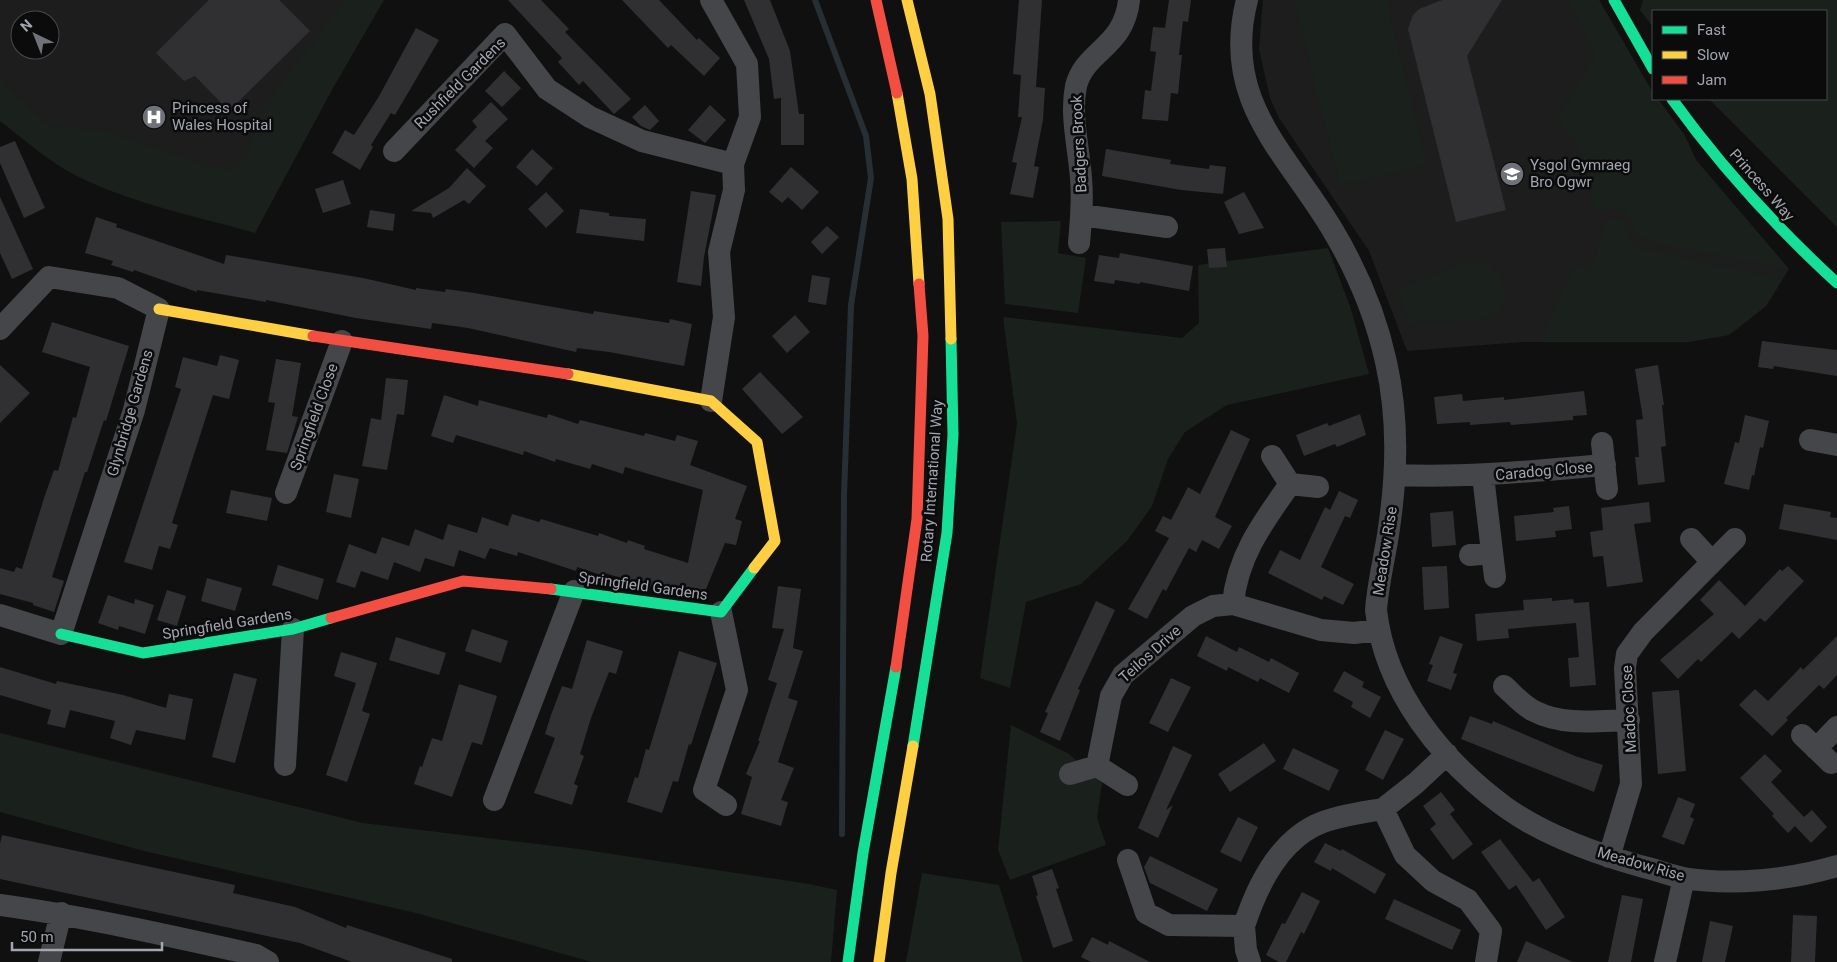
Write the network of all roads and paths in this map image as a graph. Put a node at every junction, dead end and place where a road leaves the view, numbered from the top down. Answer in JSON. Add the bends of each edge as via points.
{"nodes":[{"id":1,"x":711,"y":0,"type":"edge"},
{"id":2,"x":876,"y":0,"type":"edge"},
{"id":3,"x":908,"y":0,"type":"edge"},
{"id":4,"x":1129,"y":0,"type":"edge"},
{"id":5,"x":1247,"y":0,"type":"edge"},
{"id":6,"x":1614,"y":0,"type":"edge"},
{"id":7,"x":1652,"y":67,"type":"edge"},
{"id":8,"x":1673,"y":100,"type":"edge"},
{"id":9,"x":394,"y":151,"type":"dead end"},
{"id":10,"x":734,"y":164,"type":"junction"},
{"id":11,"x":1082,"y":215,"type":"junction"},
{"id":12,"x":1167,"y":227,"type":"dead end"},
{"id":13,"x":1079,"y":243,"type":"dead end"},
{"id":14,"x":1837,"y":283,"type":"edge"},
{"id":15,"x":159,"y":309,"type":"junction"},
{"id":16,"x":0,"y":329,"type":"edge"},
{"id":17,"x":342,"y":341,"type":"junction"},
{"id":18,"x":711,"y":401,"type":"junction"},
{"id":19,"x":1810,"y":440,"type":"dead end"},
{"id":20,"x":1837,"y":445,"type":"edge"},
{"id":21,"x":1272,"y":456,"type":"dead end"},
{"id":22,"x":1395,"y":475,"type":"junction"},
{"id":23,"x":1484,"y":476,"type":"junction"},
{"id":24,"x":1290,"y":484,"type":"junction"},
{"id":25,"x":1318,"y":487,"type":"dead end"},
{"id":26,"x":1607,"y":489,"type":"dead end"},
{"id":27,"x":286,"y":493,"type":"dead end"},
{"id":28,"x":1735,"y":539,"type":"dead end"},
{"id":29,"x":1690,"y":540,"type":"dead end"},
{"id":30,"x":1492,"y":553,"type":"junction"},
{"id":31,"x":1470,"y":555,"type":"dead end"},
{"id":32,"x":1712,"y":562,"type":"junction"},
{"id":33,"x":1495,"y":577,"type":"dead end"},
{"id":34,"x":574,"y":592,"type":"junction"},
{"id":35,"x":1233,"y":604,"type":"junction"},
{"id":36,"x":721,"y":612,"type":"junction"},
{"id":37,"x":0,"y":615,"type":"edge"},
{"id":38,"x":293,"y":629,"type":"junction"},
{"id":39,"x":1378,"y":630,"type":"junction"},
{"id":40,"x":61,"y":634,"type":"junction"},
{"id":41,"x":1504,"y":686,"type":"dead end"},
{"id":42,"x":1629,"y":720,"type":"junction"},
{"id":43,"x":1837,"y":727,"type":"edge"},
{"id":44,"x":1816,"y":749,"type":"dead end"},
{"id":45,"x":1447,"y":754,"type":"junction"},
{"id":46,"x":285,"y":766,"type":"dead end"},
{"id":47,"x":1097,"y":766,"type":"junction"},
{"id":48,"x":1070,"y":774,"type":"dead end"},
{"id":49,"x":1127,"y":785,"type":"dead end"},
{"id":50,"x":494,"y":800,"type":"dead end"},
{"id":51,"x":726,"y":805,"type":"dead end"},
{"id":52,"x":1383,"y":809,"type":"junction"},
{"id":53,"x":1609,"y":857,"type":"junction"},
{"id":54,"x":1128,"y":860,"type":"dead end"},
{"id":55,"x":1837,"y":866,"type":"edge"},
{"id":56,"x":1684,"y":878,"type":"junction"},
{"id":57,"x":0,"y":905,"type":"edge"},
{"id":58,"x":61,"y":913,"type":"junction"},
{"id":59,"x":1244,"y":926,"type":"junction"},
{"id":60,"x":48,"y":962,"type":"edge"},
{"id":61,"x":268,"y":962,"type":"edge"},
{"id":62,"x":848,"y":962,"type":"edge"},
{"id":63,"x":879,"y":962,"type":"edge"},
{"id":64,"x":1250,"y":962,"type":"edge"},
{"id":65,"x":1486,"y":962,"type":"edge"},
{"id":66,"x":1665,"y":962,"type":"edge"}],
"edges":[{"from":1,"to":10,"type":"street","via":[[748,64],[750,117]]},
{"from":2,"to":62,"type":"main road","name":"Rotary International Way","via":[[894,74],[912,179],[922,355],[917,519]]},
{"from":3,"to":63,"type":"main road","name":"Rotary International Way","via":[[930,94],[948,219],[952,435],[947,533],[890,874]]},
{"from":4,"to":11,"type":"street","name":"Badgers Brook","via":[[1125,23],[1119,33],[1090,61],[1077,84],[1075,119],[1082,178]]},
{"from":5,"to":22,"type":"street","name":"Meadow Rise","via":[[1242,55],[1253,105],[1276,150],[1339,242],[1370,310],[1394,401]]},
{"from":6,"to":7,"type":"main road"},
{"from":8,"to":14,"type":"main road","name":"Princess Way","via":[[1772,221]]},
{"from":9,"to":10,"type":"street","name":"Rushfield Gardens","via":[[505,34],[547,88],[590,117],[642,140]]},
{"from":10,"to":18,"type":"street","via":[[734,190],[719,252],[724,317]]},
{"from":11,"to":12,"type":"street","name":"Badgers Brook"},
{"from":11,"to":13,"type":"street","name":"Badgers Brook"},
{"from":15,"to":16,"type":"street","via":[[118,288],[49,277]]},
{"from":15,"to":17,"type":"main road"},
{"from":15,"to":40,"type":"street","name":"Glynbridge Gardens","via":[[134,410]]},
{"from":17,"to":18,"type":"main road","via":[[542,369]]},
{"from":17,"to":27,"type":"street","name":"Springfield Close"},
{"from":18,"to":36,"type":"main road","name":"Springfield Gardens","via":[[757,442],[775,541]]},
{"from":19,"to":20,"type":"street"},
{"from":21,"to":24,"type":"street"},
{"from":22,"to":23,"type":"street","name":"Caradog Close"},
{"from":22,"to":39,"type":"street","name":"Meadow Rise","via":[[1388,536],[1377,590]]},
{"from":23,"to":26,"type":"street","name":"Caradog Close","via":[[1603,454]]},
{"from":23,"to":30,"type":"street","name":"Caradog Close"},
{"from":24,"to":25,"type":"street"},
{"from":24,"to":35,"type":"street","via":[[1247,548],[1234,587]]},
{"from":28,"to":32,"type":"street","name":"Madoc Close"},
{"from":29,"to":32,"type":"street"},
{"from":30,"to":31,"type":"street"},
{"from":30,"to":33,"type":"street","name":"Caradog Close"},
{"from":32,"to":42,"type":"street","name":"Madoc Close","via":[[1642,632],[1628,654],[1625,668]]},
{"from":34,"to":36,"type":"main road","name":"Springfield Gardens"},
{"from":34,"to":38,"type":"main road","name":"Springfield Gardens","via":[[463,581]]},
{"from":34,"to":50,"type":"street"},
{"from":35,"to":39,"type":"street","name":"Teilos Drive","via":[[1321,630],[1354,633]]},
{"from":35,"to":47,"type":"street","name":"Teilos Drive","via":[[1213,606],[1193,616],[1123,675],[1111,696]]},
{"from":36,"to":51,"type":"street","via":[[737,690],[704,790]]},
{"from":37,"to":40,"type":"street"},
{"from":38,"to":40,"type":"main road","name":"Springfield Gardens","via":[[143,653]]},
{"from":38,"to":46,"type":"street"},
{"from":39,"to":45,"type":"street","name":"Meadow Rise","via":[[1408,702]]},
{"from":41,"to":42,"type":"street","via":[[1532,711],[1556,719],[1581,722]]},
{"from":42,"to":53,"type":"street","name":"Madoc Close","via":[[1632,784]]},
{"from":43,"to":44,"type":"street"},
{"from":45,"to":52,"type":"street"},
{"from":45,"to":53,"type":"street","name":"Meadow Rise","via":[[1506,807],[1555,834]]},
{"from":47,"to":48,"type":"street"},
{"from":47,"to":49,"type":"street"},
{"from":52,"to":59,"type":"street","via":[[1321,823],[1295,840],[1273,863],[1259,886]]},
{"from":52,"to":65,"type":"street","via":[[1405,856],[1433,881],[1468,900],[1491,931]]},
{"from":53,"to":56,"type":"street","name":"Meadow Rise"},
{"from":54,"to":59,"type":"street","via":[[1146,913],[1170,925]]},
{"from":55,"to":56,"type":"street","name":"Meadow Rise","via":[[1807,874],[1743,881]]},
{"from":56,"to":66,"type":"street"},
{"from":57,"to":58,"type":"street"},
{"from":58,"to":60,"type":"street"},
{"from":58,"to":61,"type":"street","via":[[256,955]]},
{"from":59,"to":64,"type":"street"}]}
